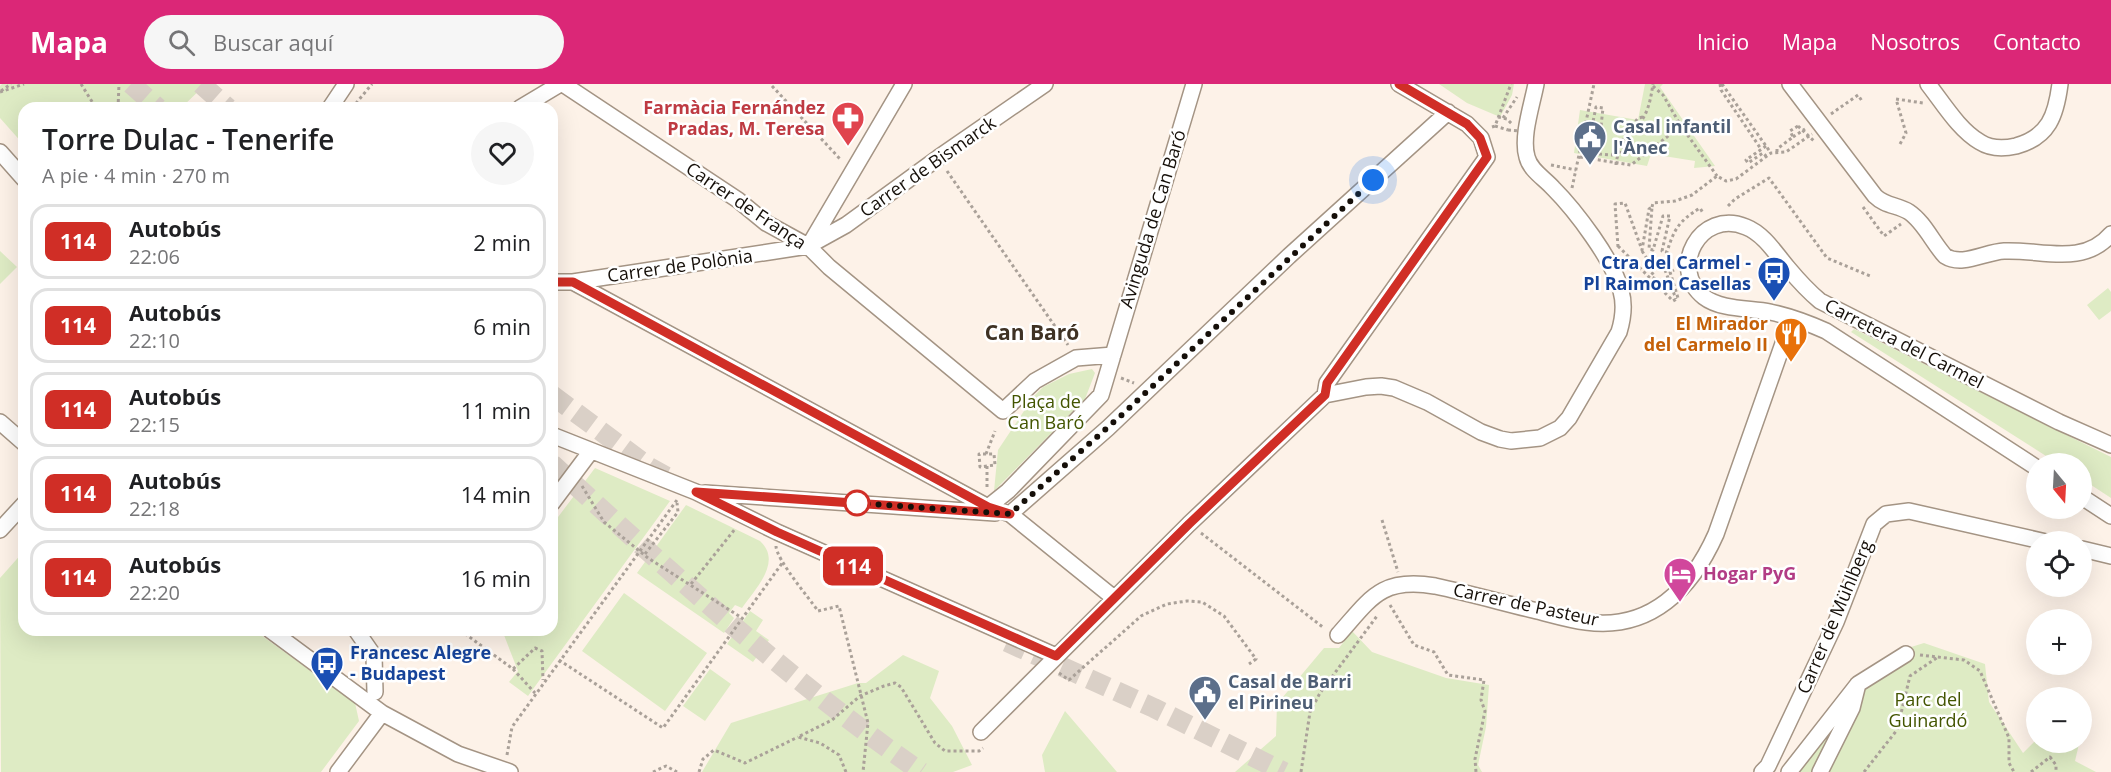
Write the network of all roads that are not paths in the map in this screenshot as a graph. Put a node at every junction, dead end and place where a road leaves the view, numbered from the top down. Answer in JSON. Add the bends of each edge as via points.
{"nodes":[{"id":1,"x":346,"y":84,"type":"edge"},
{"id":2,"x":561,"y":84,"type":"edge"},
{"id":3,"x":904,"y":84,"type":"edge"},
{"id":4,"x":1046,"y":84,"type":"edge"},
{"id":5,"x":1194,"y":84,"type":"edge"},
{"id":6,"x":1398,"y":84,"type":"edge"},
{"id":7,"x":1536,"y":84,"type":"edge"},
{"id":8,"x":1790,"y":84,"type":"edge"},
{"id":9,"x":2060,"y":84,"type":"edge"},
{"id":10,"x":1925,"y":89,"type":"edge"},
{"id":11,"x":334,"y":102,"type":"edge"},
{"id":12,"x":530,"y":102,"type":"edge"},
{"id":13,"x":1448,"y":112,"type":"junction"},
{"id":14,"x":0,"y":152,"type":"edge"},
{"id":15,"x":18,"y":172,"type":"edge"},
{"id":16,"x":2111,"y":234,"type":"edge"},
{"id":17,"x":808,"y":246,"type":"junction"},
{"id":18,"x":558,"y":282,"type":"edge"},
{"id":19,"x":573,"y":282,"type":"junction"},
{"id":20,"x":1792,"y":318,"type":"junction"},
{"id":21,"x":1113,"y":355,"type":"junction"},
{"id":22,"x":1325,"y":395,"type":"junction"},
{"id":23,"x":0,"y":422,"type":"edge"},
{"id":24,"x":558,"y":437,"type":"edge"},
{"id":25,"x":18,"y":438,"type":"edge"},
{"id":26,"x":2111,"y":444,"type":"edge"},
{"id":27,"x":591,"y":451,"type":"junction"},
{"id":28,"x":2026,"y":461,"type":"edge"},
{"id":29,"x":696,"y":492,"type":"junction"},
{"id":30,"x":558,"y":495,"type":"edge"},
{"id":31,"x":752,"y":496,"type":"junction"},
{"id":32,"x":988,"y":501,"type":"junction"},
{"id":33,"x":2092,"y":504,"type":"edge"},
{"id":34,"x":18,"y":510,"type":"edge"},
{"id":35,"x":1010,"y":514,"type":"junction"},
{"id":36,"x":2111,"y":516,"type":"edge"},
{"id":37,"x":742,"y":522,"type":"junction"},
{"id":38,"x":0,"y":530,"type":"edge"},
{"id":39,"x":2026,"y":537,"type":"edge"},
{"id":40,"x":2092,"y":551,"type":"edge"},
{"id":41,"x":2111,"y":556,"type":"edge"},
{"id":42,"x":1114,"y":598,"type":"junction"},
{"id":43,"x":1333,"y":633,"type":"road end"},
{"id":44,"x":278,"y":636,"type":"edge"},
{"id":45,"x":360,"y":636,"type":"edge"},
{"id":46,"x":1906,"y":654,"type":"road end"},
{"id":47,"x":1055,"y":663,"type":"junction"},
{"id":48,"x":1858,"y":684,"type":"junction"},
{"id":49,"x":375,"y":692,"type":"dead end"},
{"id":50,"x":382,"y":713,"type":"junction"},
{"id":51,"x":981,"y":732,"type":"road end"},
{"id":52,"x":508,"y":767,"type":"edge"},
{"id":53,"x":338,"y":772,"type":"edge"},
{"id":54,"x":1762,"y":772,"type":"edge"},
{"id":55,"x":1789,"y":772,"type":"edge"},
{"id":56,"x":1820,"y":772,"type":"edge"}],
"edges":[{"from":1,"to":11,"type":"street"},
{"from":2,"to":12,"type":"street"},
{"from":2,"to":17,"type":"street","name":"Carrer de França","via":[[738,200],[766,223]]},
{"from":3,"to":17,"type":"street"},
{"from":4,"to":17,"type":"street","name":"Carrer de Bismarck","via":[[846,225]]},
{"from":5,"to":21,"type":"street","name":"Avinguda de Can Baró"},
{"from":6,"to":13,"type":"street"},
{"from":7,"to":22,"type":"street","via":[[1526,153],[1533,168],[1576,215],[1612,268],[1622,294],[1622,321],[1569,418],[1560,428],[1540,438],[1511,441],[1481,432],[1394,388],[1366,387]]},
{"from":8,"to":16,"type":"street","via":[[1875,196],[1912,214],[1951,260],[2007,251],[2077,253],[2099,246]]},
{"from":9,"to":10,"type":"street","via":[[2055,111],[2041,134],[2024,144],[2001,148],[1971,135]]},
{"from":13,"to":22,"type":"street","via":[[1485,133],[1487,157],[1327,383]]},
{"from":13,"to":35,"type":"street"},
{"from":14,"to":15,"type":"street"},
{"from":17,"to":19,"type":"street","name":"Carrer de Polònia"},
{"from":17,"to":21,"type":"street","name":"Carrer de França","via":[[1003,411],[1035,381],[1076,358]]},
{"from":18,"to":19,"type":"street","name":"Carrer de Polònia"},
{"from":19,"to":32,"type":"street"},
{"from":20,"to":26,"type":"street","name":"Carretera del Carmel","via":[[1718,304],[1704,297],[1689,273],[1690,253],[1709,227],[1746,226],[1820,301],[2059,422]]},
{"from":20,"to":28,"type":"street","name":"Carretera del Carmel","via":[[1826,331]]},
{"from":20,"to":43,"type":"street","name":"Carrer de Pasteur","via":[[1705,558],[1685,586],[1660,607],[1617,622],[1586,622],[1412,582],[1392,587],[1371,599]]},
{"from":21,"to":32,"type":"street","via":[[1101,395],[1008,491]]},
{"from":22,"to":42,"type":"street"},
{"from":23,"to":25,"type":"street"},
{"from":24,"to":27,"type":"street"},
{"from":27,"to":29,"type":"street"},
{"from":27,"to":30,"type":"street"},
{"from":29,"to":31,"type":"street"},
{"from":29,"to":37,"type":"street"},
{"from":31,"to":35,"type":"street"},
{"from":31,"to":37,"type":"street"},
{"from":32,"to":35,"type":"street"},
{"from":33,"to":36,"type":"street"},
{"from":34,"to":38,"type":"street"},
{"from":35,"to":42,"type":"street"},
{"from":37,"to":47,"type":"street"},
{"from":39,"to":54,"type":"street","name":"Carrer de Mühlberg","via":[[1909,511],[1886,514],[1874,524],[1836,622]]},
{"from":40,"to":41,"type":"street"},
{"from":42,"to":47,"type":"street"},
{"from":44,"to":50,"type":"street"},
{"from":45,"to":49,"type":"street","via":[[374,656]]},
{"from":46,"to":48,"type":"street"},
{"from":47,"to":51,"type":"street"},
{"from":48,"to":55,"type":"street"},
{"from":48,"to":56,"type":"street","via":[[1852,708]]},
{"from":50,"to":52,"type":"street","via":[[458,754]]},
{"from":50,"to":53,"type":"street"}]}
